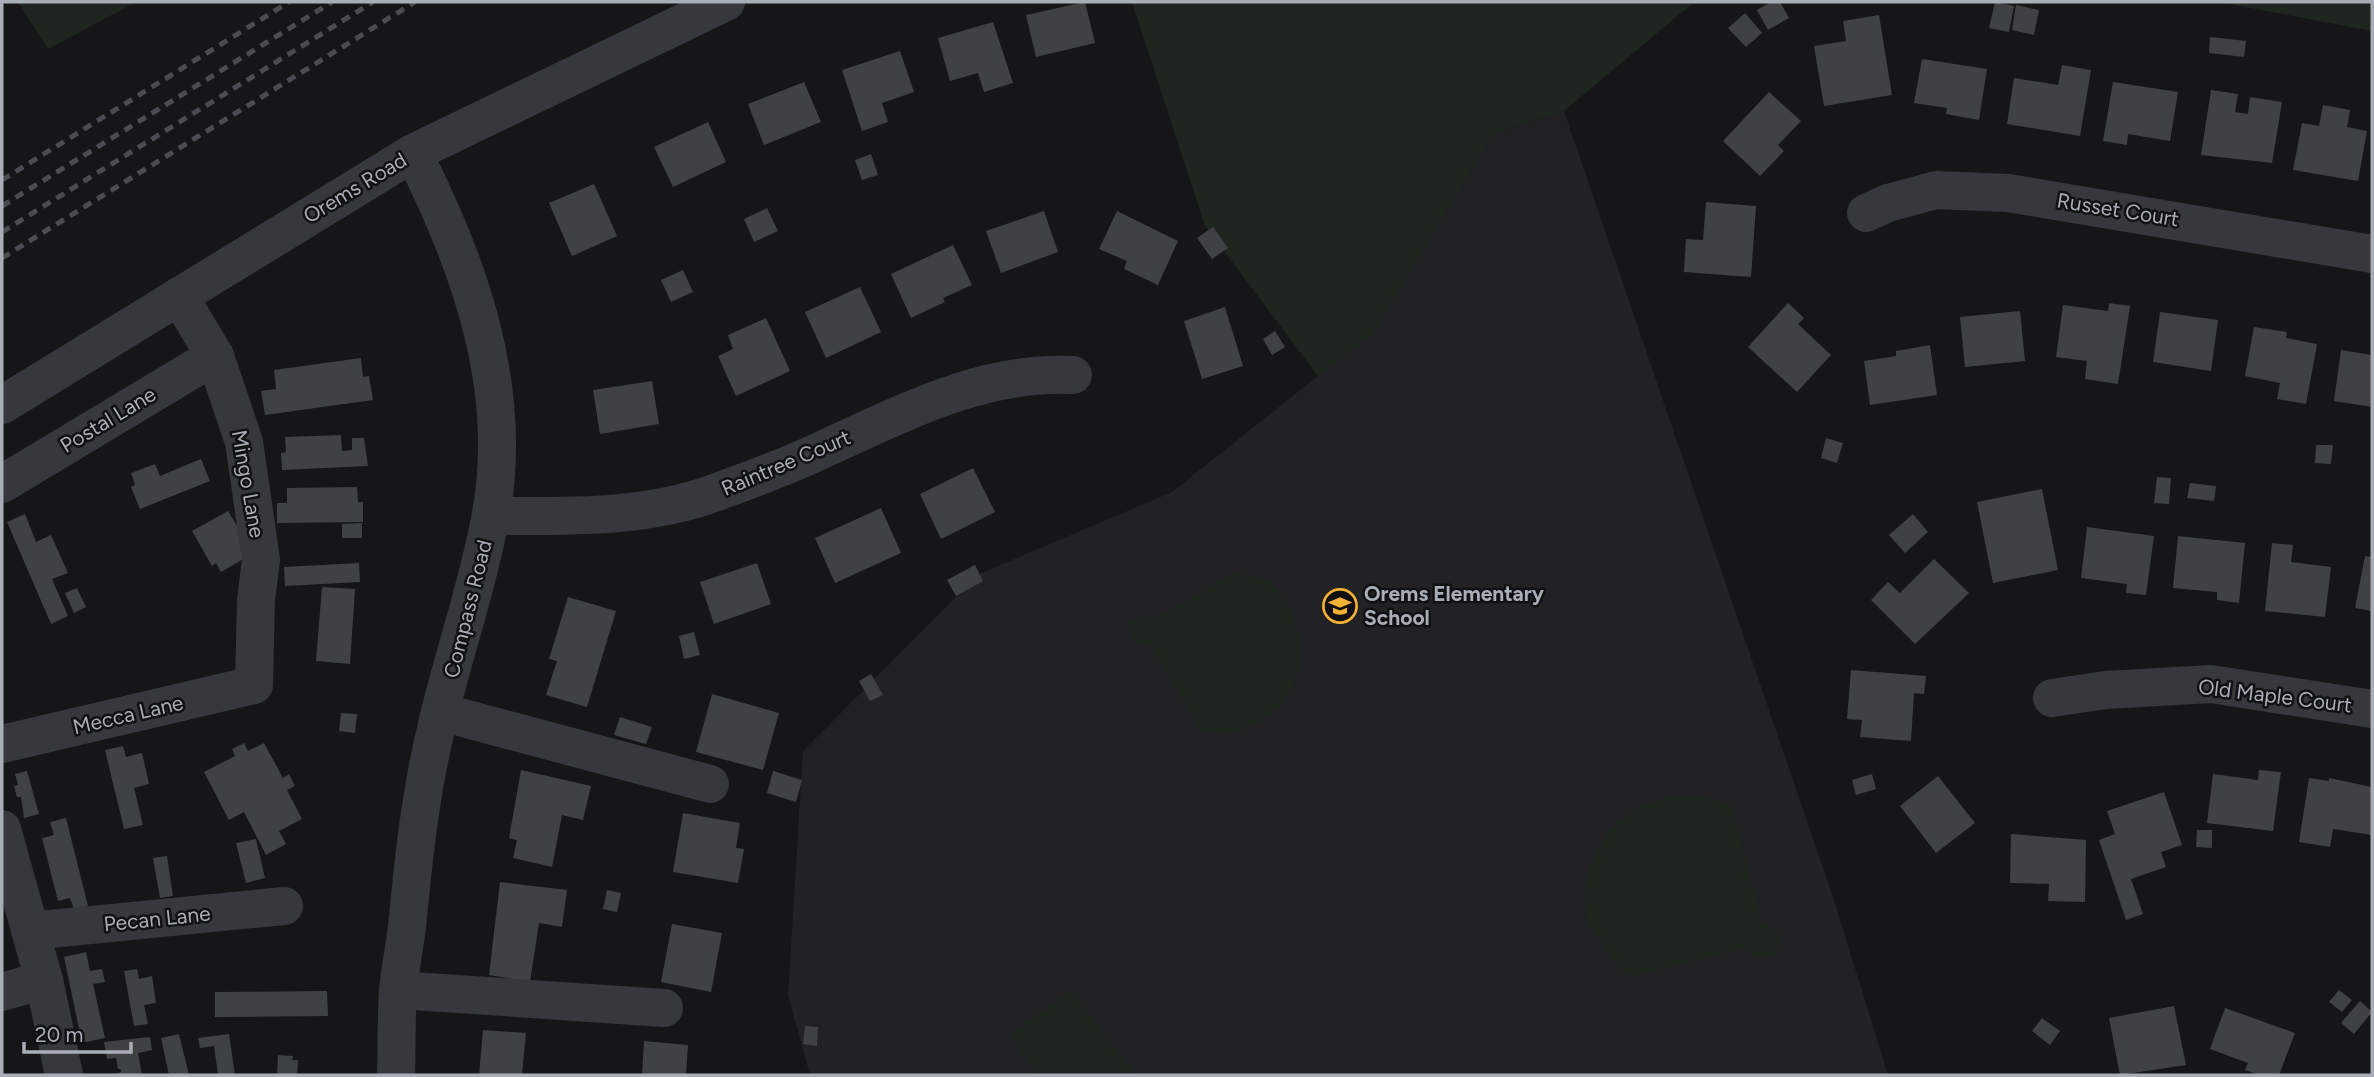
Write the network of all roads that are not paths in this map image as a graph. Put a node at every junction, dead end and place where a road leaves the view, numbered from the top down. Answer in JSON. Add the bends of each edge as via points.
{"nodes":[{"id":1,"x":726,"y":2,"type":"edge"},
{"id":2,"x":413,"y":153,"type":"junction"},
{"id":3,"x":1866,"y":213,"type":"dead end"},
{"id":4,"x":2372,"y":254,"type":"edge"},
{"id":5,"x":179,"y":296,"type":"junction"},
{"id":6,"x":215,"y":356,"type":"junction"},
{"id":7,"x":1073,"y":375,"type":"dead end"},
{"id":8,"x":2,"y":405,"type":"edge"},
{"id":9,"x":2,"y":484,"type":"edge"},
{"id":10,"x":491,"y":516,"type":"junction"},
{"id":11,"x":254,"y":685,"type":"joint"},
{"id":12,"x":2052,"y":698,"type":"dead end"},
{"id":13,"x":2372,"y":709,"type":"edge"},
{"id":14,"x":441,"y":712,"type":"junction"},
{"id":15,"x":2,"y":744,"type":"edge"},
{"id":16,"x":710,"y":784,"type":"dead end"},
{"id":17,"x":2,"y":829,"type":"edge"},
{"id":18,"x":284,"y":906,"type":"dead end"},
{"id":19,"x":30,"y":931,"type":"junction"},
{"id":20,"x":44,"y":980,"type":"junction"},
{"id":21,"x":398,"y":990,"type":"junction"},
{"id":22,"x":2,"y":992,"type":"edge"},
{"id":23,"x":664,"y":1008,"type":"dead end"},
{"id":24,"x":64,"y":1075,"type":"edge"},
{"id":25,"x":396,"y":1075,"type":"edge"}],
"edges":[{"from":1,"to":2,"type":"street","name":"Orems Road"},
{"from":2,"to":5,"type":"street","name":"Orems Road"},
{"from":2,"to":10,"type":"street","name":"Compass Road","via":[[465,267],[484,335],[495,395],[497,449]]},
{"from":3,"to":4,"type":"street","name":"Russet Court","via":[[1936,190],[2008,193]]},
{"from":5,"to":6,"type":"street","name":"Mingo Lane"},
{"from":5,"to":8,"type":"street","name":"Orems Road"},
{"from":6,"to":9,"type":"street","name":"Postal Lane"},
{"from":6,"to":11,"type":"street","name":"Mingo Lane","via":[[244,442],[261,560]]},
{"from":7,"to":10,"type":"street","name":"Raintree Court","via":[[1046,374],[977,385],[921,404],[714,493],[620,515]]},
{"from":10,"to":14,"type":"street","name":"Compass Road"},
{"from":11,"to":15,"type":"street","name":"Mecca Lane"},
{"from":12,"to":13,"type":"street","name":"Old Maple Court","via":[[2211,684]]},
{"from":14,"to":16,"type":"street"},
{"from":14,"to":21,"type":"street","name":"Compass Road","via":[[417,829]]},
{"from":17,"to":19,"type":"street"},
{"from":18,"to":19,"type":"street","name":"Pecan Lane"},
{"from":19,"to":20,"type":"street"},
{"from":20,"to":22,"type":"street"},
{"from":20,"to":24,"type":"street"},
{"from":21,"to":23,"type":"street"},
{"from":21,"to":25,"type":"street","name":"Compass Road"}]}
